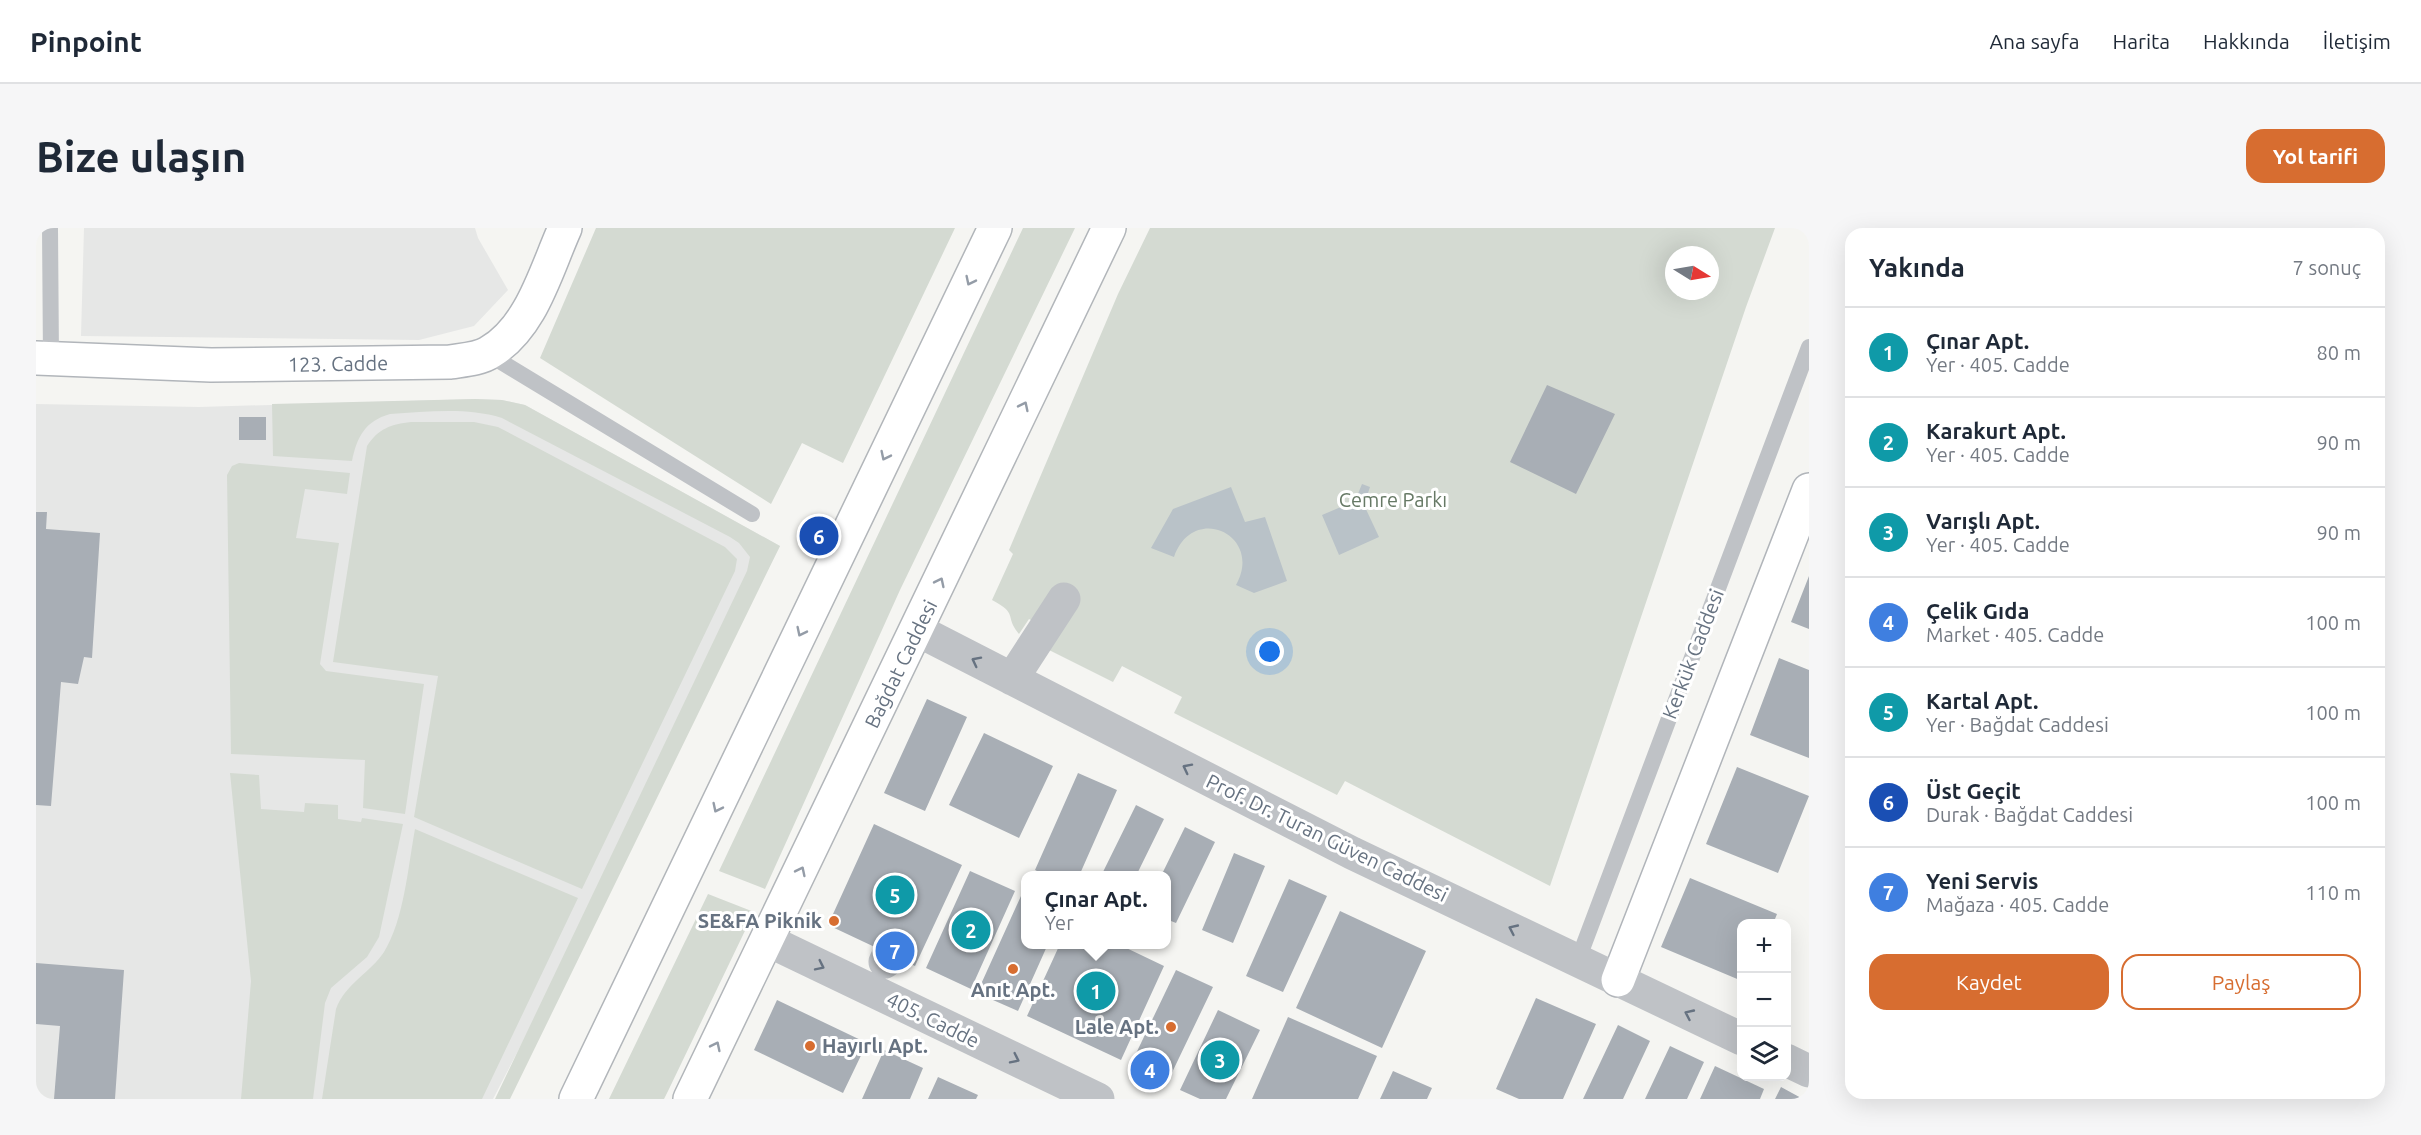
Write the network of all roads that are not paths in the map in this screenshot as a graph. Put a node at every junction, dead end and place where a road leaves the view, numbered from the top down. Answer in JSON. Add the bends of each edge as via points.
{"nodes":[{"id":1,"x":50,"y":228,"type":"edge"},
{"id":2,"x":565,"y":228,"type":"edge"},
{"id":3,"x":995,"y":228,"type":"edge"},
{"id":4,"x":1109,"y":228,"type":"edge"},
{"id":5,"x":1809,"y":347,"type":"edge"},
{"id":6,"x":488,"y":354,"type":"junction"},
{"id":7,"x":44,"y":359,"type":"edge"},
{"id":8,"x":1809,"y":490,"type":"edge"},
{"id":9,"x":752,"y":514,"type":"dead end"},
{"id":10,"x":1064,"y":599,"type":"dead end"},
{"id":11,"x":917,"y":630,"type":"junction"},
{"id":12,"x":1012,"y":678,"type":"junction"},
{"id":13,"x":767,"y":940,"type":"junction"},
{"id":14,"x":1578,"y":960,"type":"junction"},
{"id":15,"x":1618,"y":980,"type":"junction"},
{"id":16,"x":1737,"y":1037,"type":"edge"},
{"id":17,"x":1791,"y":1062,"type":"edge"},
{"id":18,"x":1809,"y":1071,"type":"edge"},
{"id":19,"x":576,"y":1099,"type":"edge"},
{"id":20,"x":690,"y":1099,"type":"edge"},
{"id":21,"x":1098,"y":1099,"type":"edge"}],
"edges":[{"from":1,"to":7,"type":"lane"},
{"from":2,"to":6,"type":"main road","name":"123. Cadde","via":[[527,314],[508,338]]},
{"from":3,"to":19,"type":"main road","one_way":true},
{"from":11,"to":4,"type":"main road","name":"Bağdat Caddesi","one_way":true},
{"from":5,"to":14,"type":"lane","name":"Kerkük Caddesi"},
{"from":6,"to":7,"type":"main road","name":"123. Cadde","via":[[450,362],[212,365]]},
{"from":6,"to":9,"type":"lane"},
{"from":8,"to":15,"type":"main road"},
{"from":10,"to":12,"type":"street"},
{"from":12,"to":11,"type":"street","name":"Prof. Dr. Turan Güven Caddesi","one_way":true},
{"from":13,"to":11,"type":"main road","name":"Bağdat Caddesi","one_way":true},
{"from":14,"to":12,"type":"street","name":"Prof. Dr. Turan Güven Caddesi","one_way":true,"via":[[1352,852]]},
{"from":20,"to":13,"type":"main road","name":"Bağdat Caddesi","one_way":true},
{"from":13,"to":21,"type":"street","name":"405. Cadde","one_way":true},
{"from":14,"to":15,"type":"street","name":"Prof. Dr. Turan Güven Caddesi"},
{"from":16,"to":15,"type":"street","name":"Prof. Dr. Turan Güven Caddesi","one_way":true},
{"from":17,"to":18,"type":"street"}]}
